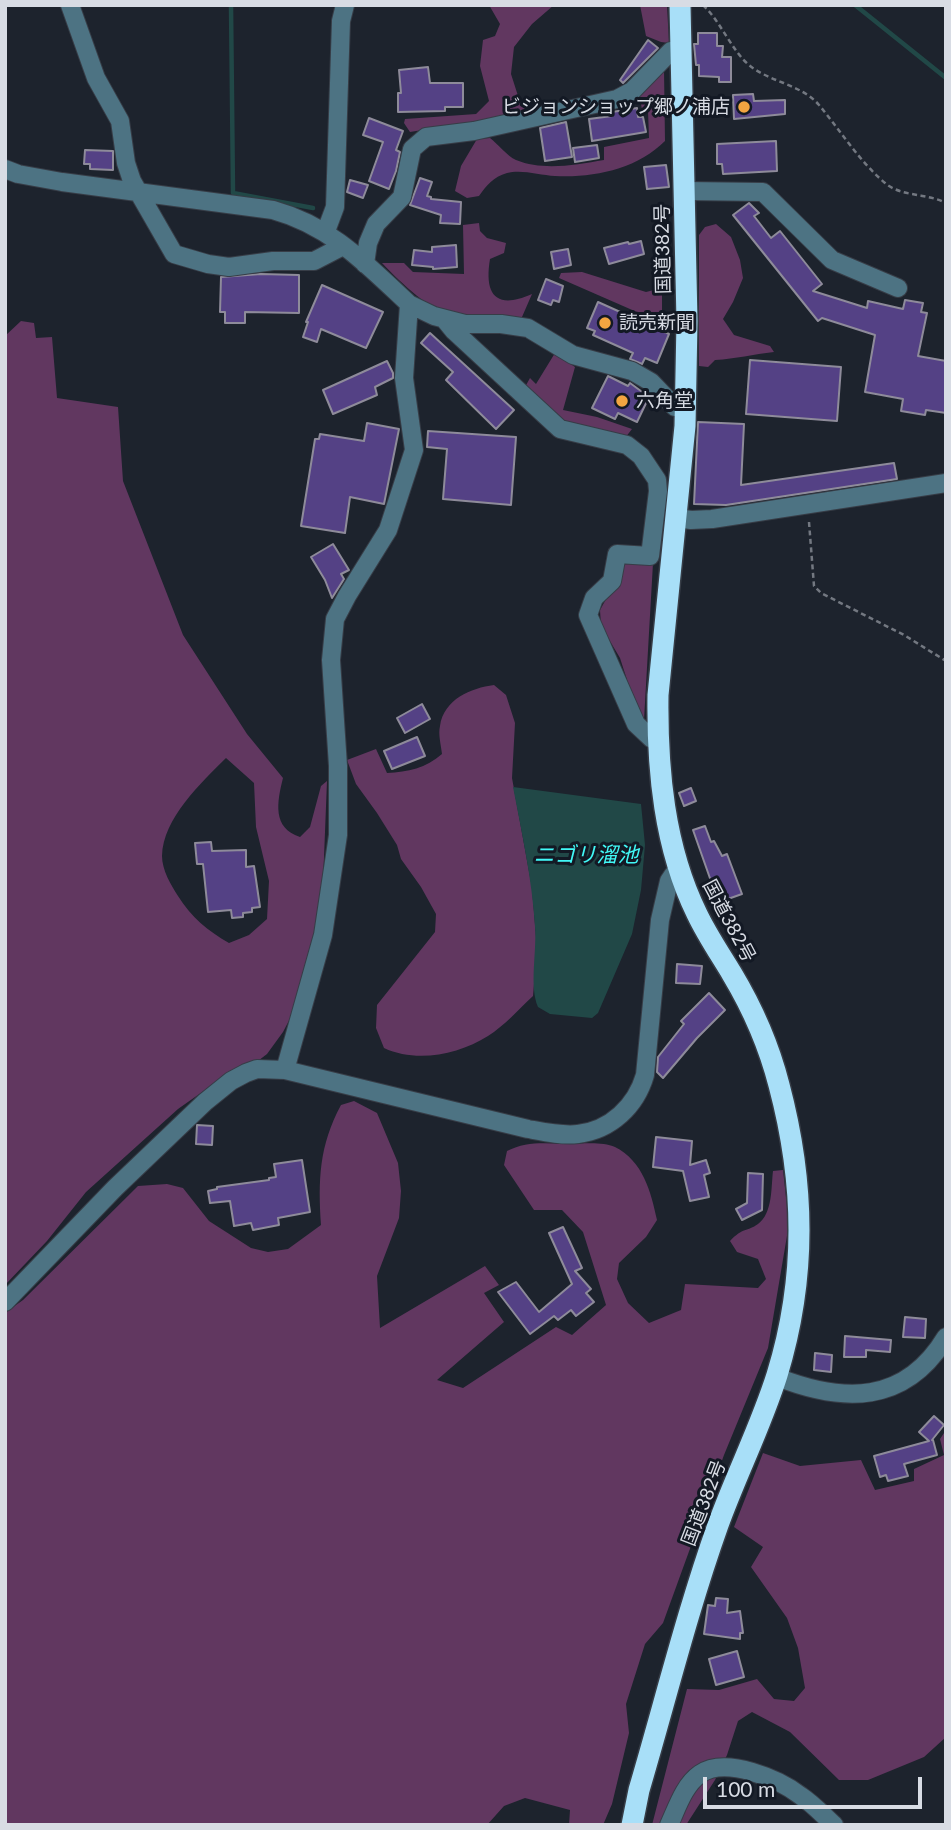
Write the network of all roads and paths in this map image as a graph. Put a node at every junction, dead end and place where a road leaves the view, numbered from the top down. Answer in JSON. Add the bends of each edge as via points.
{"nodes":[{"id":1,"x":70,"y":5,"type":"edge"},
{"id":2,"x":345,"y":5,"type":"edge"},
{"id":3,"x":680,"y":5,"type":"edge"},
{"id":4,"x":703,"y":5,"type":"edge"},
{"id":5,"x":681,"y":50,"type":"junction"},
{"id":6,"x":5,"y":169,"type":"edge"},
{"id":7,"x":138,"y":191,"type":"junction"},
{"id":8,"x":684,"y":191,"type":"junction"},
{"id":9,"x":946,"y":203,"type":"edge"},
{"id":10,"x":326,"y":231,"type":"junction"},
{"id":11,"x":343,"y":246,"type":"junction"},
{"id":12,"x":365,"y":264,"type":"junction"},
{"id":13,"x":898,"y":288,"type":"dead end"},
{"id":14,"x":409,"y":304,"type":"junction"},
{"id":15,"x":445,"y":320,"type":"junction"},
{"id":16,"x":685,"y":409,"type":"junction"},
{"id":17,"x":946,"y":483,"type":"edge"},
{"id":18,"x":808,"y":504,"type":"junction"},
{"id":19,"x":677,"y":518,"type":"junction"},
{"id":20,"x":946,"y":661,"type":"edge"},
{"id":21,"x":658,"y":739,"type":"junction"},
{"id":22,"x":680,"y":872,"type":"junction"},
{"id":23,"x":285,"y":1070,"type":"junction"},
{"id":24,"x":5,"y":1302,"type":"edge"},
{"id":25,"x":946,"y":1337,"type":"edge"},
{"id":26,"x":777,"y":1377,"type":"junction"},
{"id":27,"x":632,"y":1825,"type":"edge"},
{"id":28,"x":669,"y":1825,"type":"edge"},
{"id":29,"x":834,"y":1825,"type":"edge"}],
"edges":[{"from":1,"to":7,"type":"street","via":[[96,78],[120,121],[125,163]]},
{"from":2,"to":10,"type":"street","via":[[335,206]]},
{"from":3,"to":5,"type":"highway","name":"国道382号"},
{"from":4,"to":9,"type":"path","via":[[747,65],[817,103],[885,183],[897,191]]},
{"from":5,"to":8,"type":"highway","name":"国道382号"},
{"from":5,"to":12,"type":"street","via":[[671,51],[632,92],[617,99],[426,137],[412,149],[402,197],[376,223]]},
{"from":6,"to":7,"type":"street"},
{"from":7,"to":10,"type":"street","via":[[273,210]]},
{"from":7,"to":11,"type":"street","via":[[174,254],[208,264],[229,267],[314,261]]},
{"from":8,"to":13,"type":"street","via":[[763,192],[832,260]]},
{"from":8,"to":16,"type":"highway","name":"国道382号"},
{"from":10,"to":11,"type":"street"},
{"from":11,"to":12,"type":"street"},
{"from":12,"to":14,"type":"street"},
{"from":14,"to":15,"type":"street"},
{"from":14,"to":23,"type":"street","via":[[404,378],[414,450],[388,530],[335,619],[331,660],[338,835],[323,934]]},
{"from":15,"to":16,"type":"street","via":[[528,328],[573,355],[632,370],[675,407]]},
{"from":15,"to":21,"type":"street","via":[[560,429],[627,445],[657,480],[650,556],[617,554],[612,581],[594,598],[588,615],[636,724]]},
{"from":16,"to":19,"type":"highway","name":"国道382号"},
{"from":17,"to":18,"type":"street"},
{"from":18,"to":19,"type":"street","via":[[712,519]]},
{"from":18,"to":20,"type":"path","via":[[814,586]]},
{"from":19,"to":21,"type":"highway","name":"国道382号","via":[[658,695]]},
{"from":21,"to":22,"type":"highway","name":"国道382号","via":[[664,797]]},
{"from":22,"to":23,"type":"street","via":[[668,881],[660,920],[642,1087],[630,1107],[595,1130],[577,1135],[528,1129]]},
{"from":22,"to":26,"type":"highway","name":"国道382号","via":[[708,935],[756,1019],[785,1108],[801,1234],[792,1317]]},
{"from":23,"to":24,"type":"street","via":[[246,1073],[205,1102],[114,1188]]},
{"from":25,"to":26,"type":"street","via":[[920,1370],[871,1392],[833,1394]]},
{"from":26,"to":27,"type":"highway","name":"国道382号","via":[[702,1572]]},
{"from":28,"to":29,"type":"street","via":[[684,1793],[700,1774],[717,1768],[746,1770],[779,1783],[801,1795]]}]}
